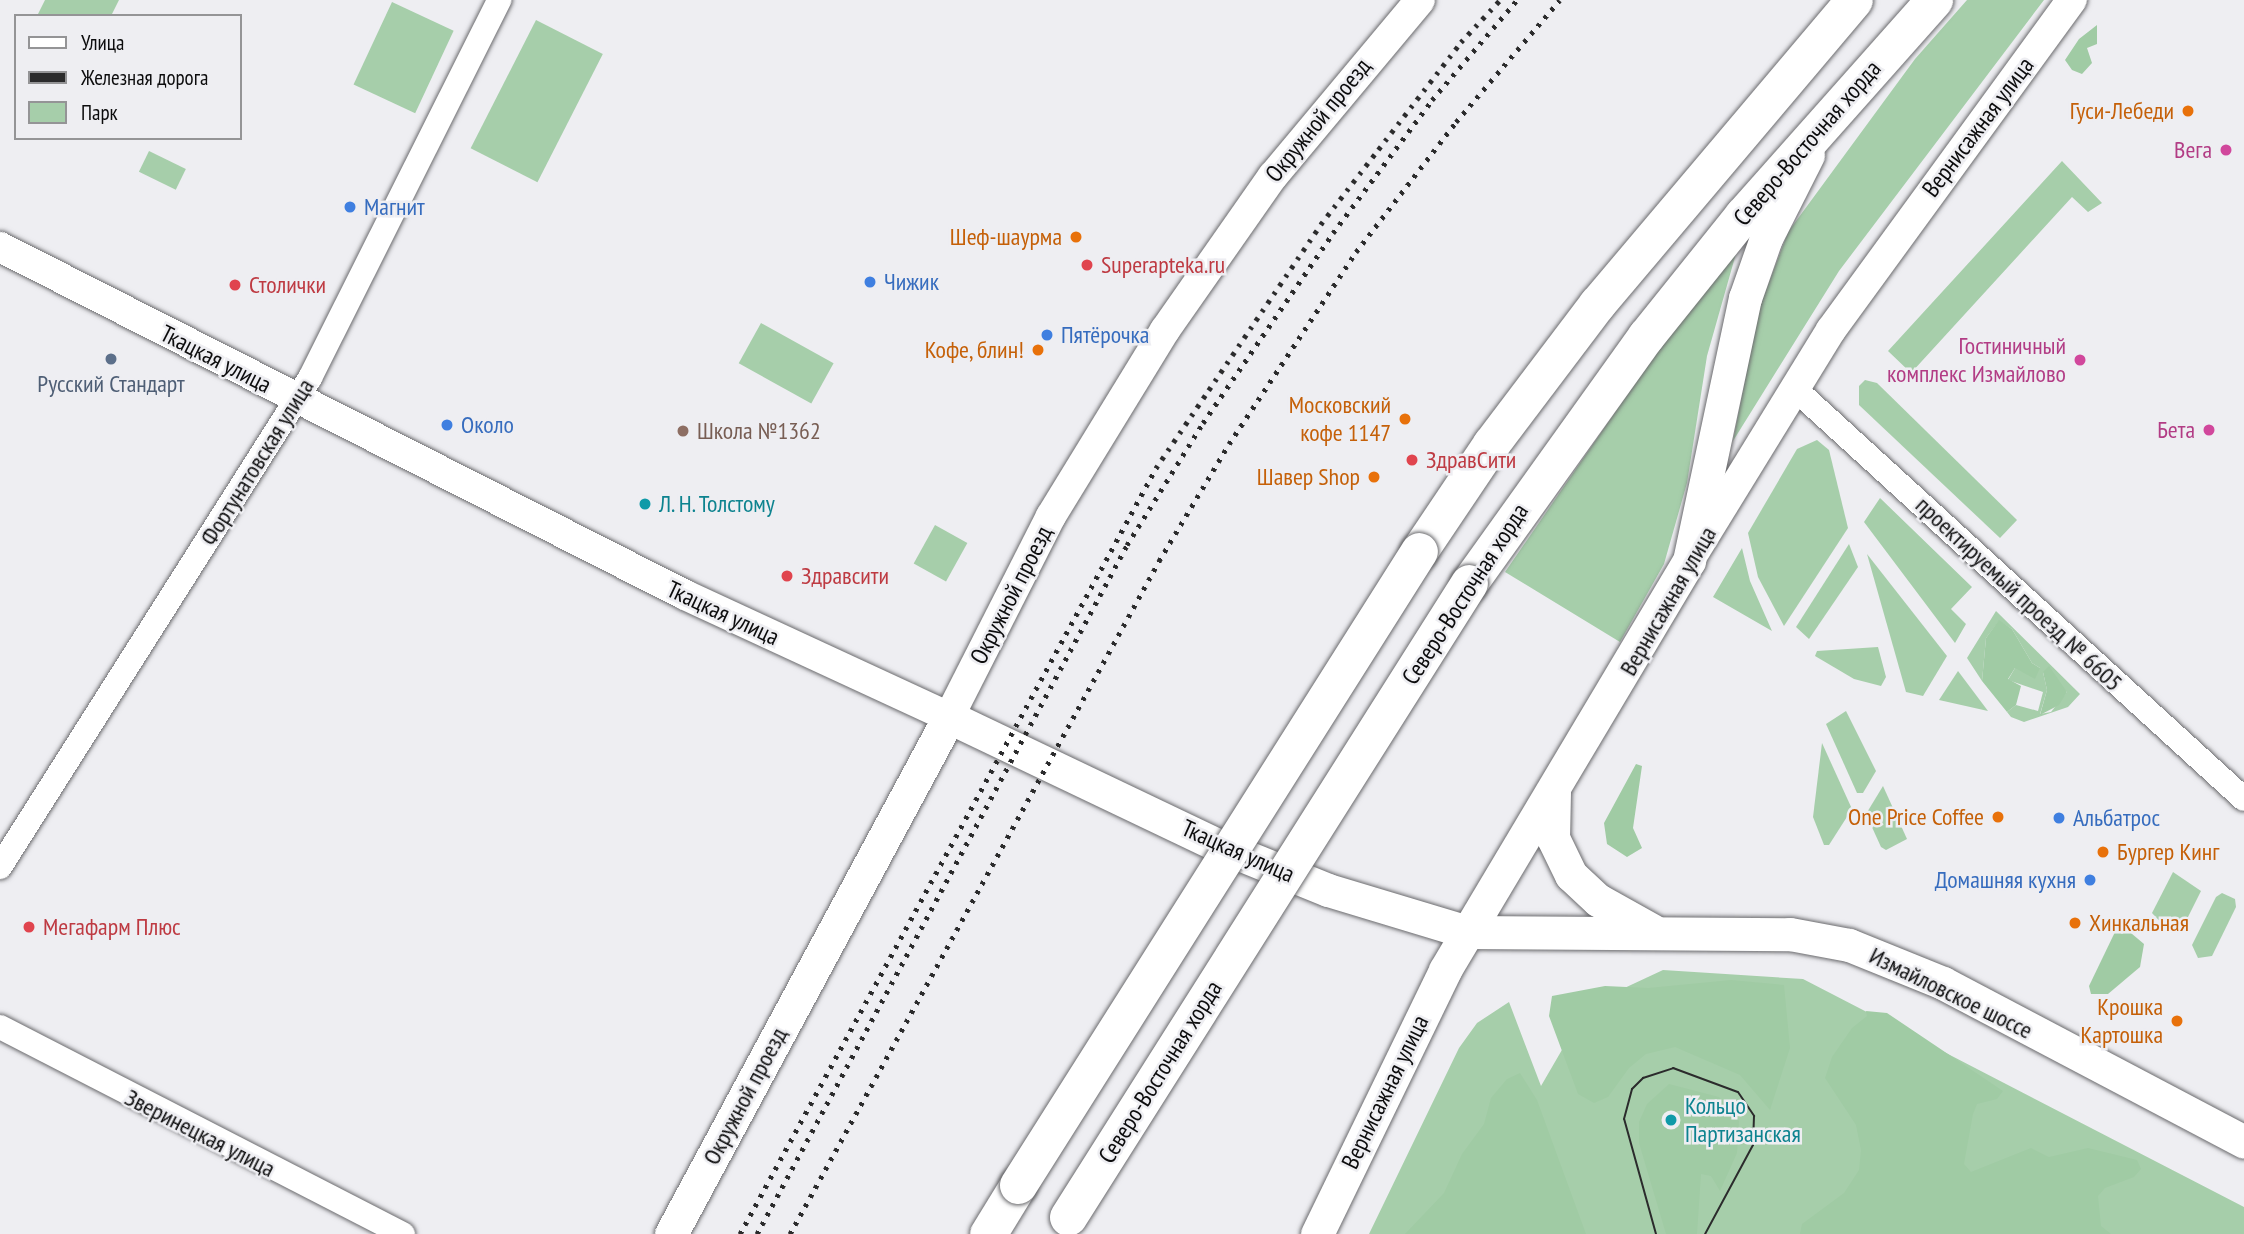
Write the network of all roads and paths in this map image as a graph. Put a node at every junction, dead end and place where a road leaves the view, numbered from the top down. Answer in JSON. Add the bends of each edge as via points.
{"nodes":[{"id":1,"x":499,"y":0,"type":"edge"},
{"id":2,"x":1420,"y":0,"type":"edge"},
{"id":3,"x":1854,"y":0,"type":"edge"},
{"id":4,"x":1934,"y":0,"type":"edge"},
{"id":5,"x":2072,"y":0,"type":"edge"},
{"id":6,"x":1832,"y":113,"type":"junction"},
{"id":7,"x":0,"y":247,"type":"edge"},
{"id":8,"x":1794,"y":388,"type":"junction"},
{"id":9,"x":296,"y":400,"type":"junction"},
{"id":10,"x":1689,"y":561,"type":"junction"},
{"id":11,"x":949,"y":717,"type":"junction"},
{"id":12,"x":1555,"y":788,"type":"junction"},
{"id":13,"x":2244,"y":799,"type":"edge"},
{"id":14,"x":0,"y":867,"type":"edge"},
{"id":15,"x":1652,"y":930,"type":"junction"},
{"id":16,"x":1467,"y":932,"type":"junction"},
{"id":17,"x":0,"y":1027,"type":"edge"},
{"id":18,"x":2244,"y":1142,"type":"edge"},
{"id":19,"x":1063,"y":1225,"type":"edge"},
{"id":20,"x":403,"y":1234,"type":"edge"},
{"id":21,"x":671,"y":1234,"type":"edge"},
{"id":22,"x":988,"y":1234,"type":"edge"},
{"id":23,"x":1317,"y":1234,"type":"edge"}],
"edges":[{"from":1,"to":9,"type":"street","name":"Фортунатовская улица"},
{"from":2,"to":11,"type":"street","name":"Окружной проезд","via":[[1273,176],[1165,330],[1045,528]]},
{"from":3,"to":22,"type":"main road","bridge":true,"via":[[1597,304],[1491,444]]},
{"from":4,"to":6,"type":"main road","name":"Северо-Восточная хорда"},
{"from":5,"to":8,"type":"street","name":"Вернисажная улица","via":[[1866,278]]},
{"from":6,"to":10,"type":"main road","via":[[1789,188],[1745,298]]},
{"from":6,"to":19,"type":"main road","name":"Северо-Восточная хорда","bridge":true,"via":[[1646,336],[1469,583]]},
{"from":7,"to":9,"type":"street","name":"Ткацкая улица"},
{"from":8,"to":10,"type":"street","name":"Вернисажная улица"},
{"from":8,"to":13,"type":"street","name":"проектируемый проезд № 6605"},
{"from":9,"to":11,"type":"street","name":"Ткацкая улица","via":[[685,595]]},
{"from":9,"to":14,"type":"street","name":"Фортунатовская улица"},
{"from":10,"to":12,"type":"main road","name":"Вернисажная улица"},
{"from":11,"to":16,"type":"main road","name":"Ткацкая улица","via":[[1222,847],[1328,890]]},
{"from":11,"to":21,"type":"main road","name":"Окружной проезд"},
{"from":12,"to":15,"type":"main road","via":[[1553,838],[1571,875],[1598,900]]},
{"from":12,"to":16,"type":"main road","name":"Вернисажная улица"},
{"from":15,"to":16,"type":"main road","name":"Измайловское шоссе","via":[[1540,935]]},
{"from":15,"to":18,"type":"main road","name":"Измайловское шоссе","via":[[1790,934],[1849,945],[1943,984]]},
{"from":16,"to":23,"type":"main road","name":"Вернисажная улица"},
{"from":17,"to":20,"type":"street","name":"Зверинецкая улица"}]}
